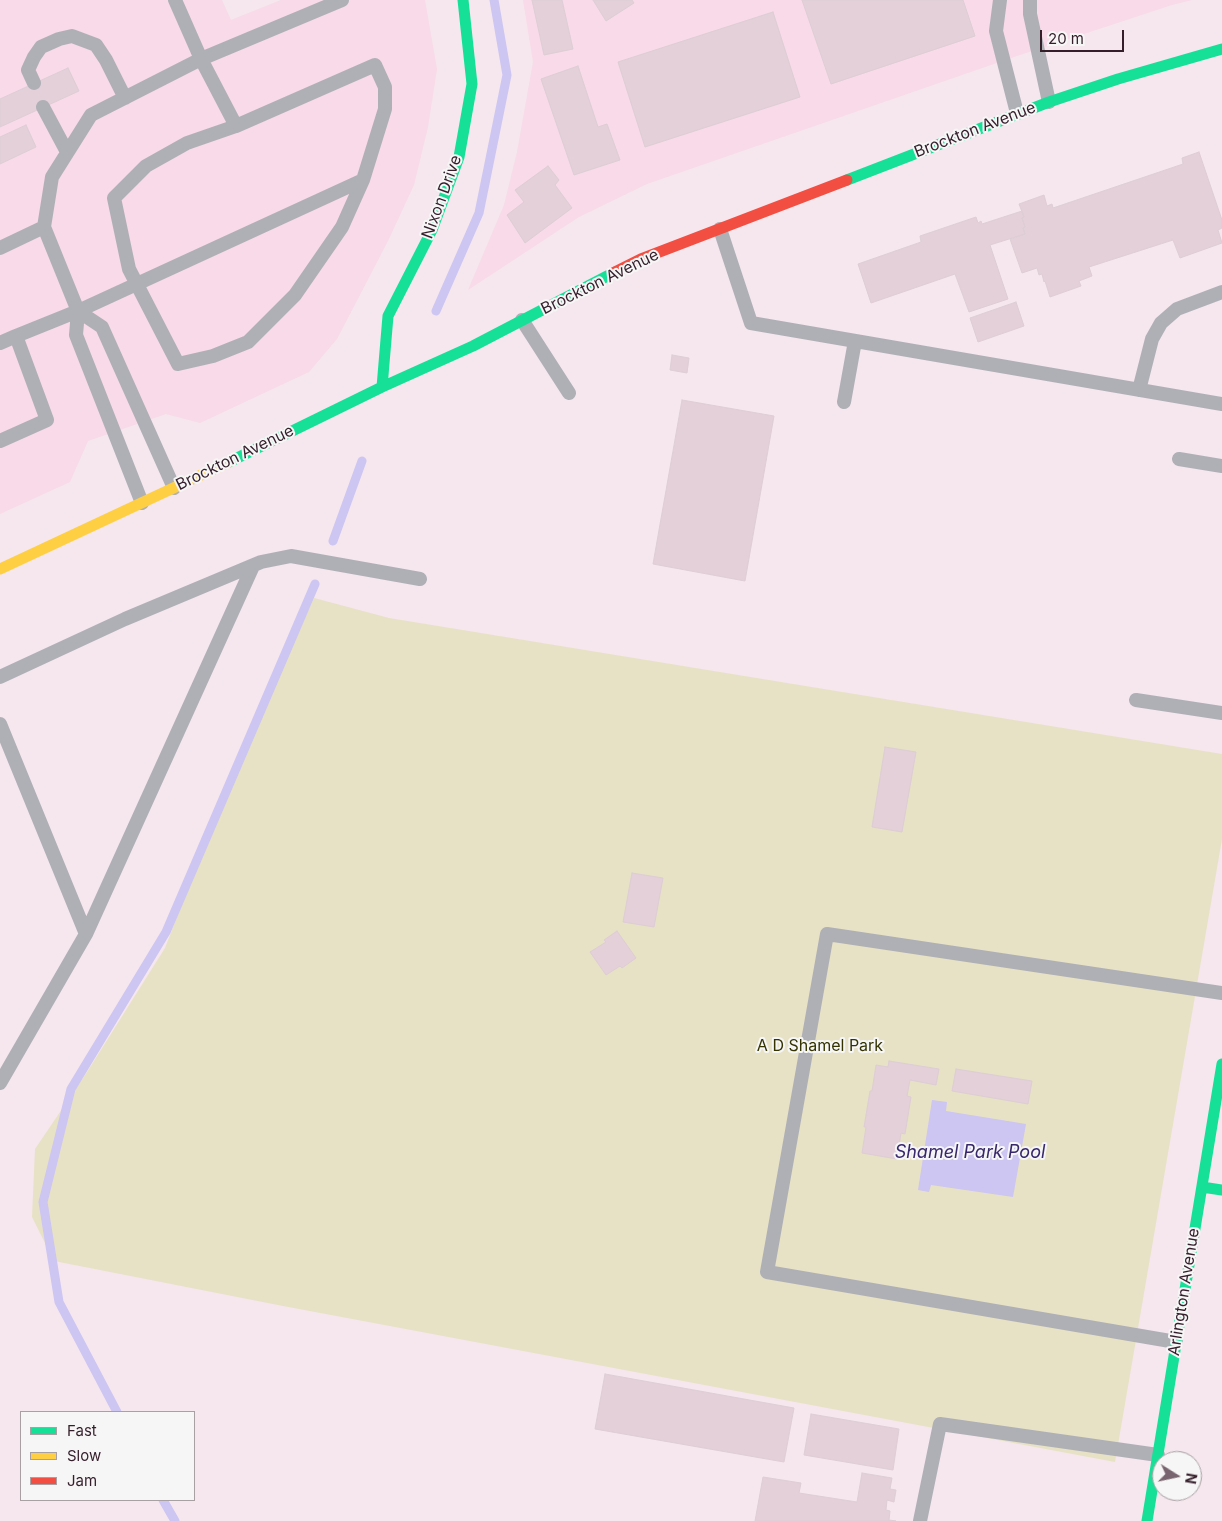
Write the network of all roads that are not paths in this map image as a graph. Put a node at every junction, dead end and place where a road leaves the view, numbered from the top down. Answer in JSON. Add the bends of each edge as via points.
{"nodes":[{"id":1,"x":175,"y":0,"type":"edge"},
{"id":2,"x":342,"y":0,"type":"edge"},
{"id":3,"x":462,"y":0,"type":"edge"},
{"id":4,"x":1000,"y":0,"type":"edge"},
{"id":5,"x":1030,"y":0,"type":"edge"},
{"id":6,"x":1222,"y":49,"type":"edge"},
{"id":7,"x":201,"y":59,"type":"junction"},
{"id":8,"x":34,"y":83,"type":"dead end"},
{"id":9,"x":125,"y":98,"type":"junction"},
{"id":10,"x":1049,"y":102,"type":"junction"},
{"id":11,"x":43,"y":107,"type":"dead end"},
{"id":12,"x":1017,"y":114,"type":"junction"},
{"id":13,"x":236,"y":126,"type":"junction"},
{"id":14,"x":67,"y":152,"type":"junction"},
{"id":15,"x":363,"y":180,"type":"junction"},
{"id":16,"x":44,"y":227,"type":"junction"},
{"id":17,"x":720,"y":229,"type":"junction"},
{"id":18,"x":0,"y":248,"type":"edge"},
{"id":19,"x":137,"y":284,"type":"junction"},
{"id":20,"x":1222,"y":292,"type":"edge"},
{"id":21,"x":78,"y":311,"type":"junction"},
{"id":22,"x":522,"y":320,"type":"junction"},
{"id":23,"x":16,"y":336,"type":"junction"},
{"id":24,"x":855,"y":341,"type":"junction"},
{"id":25,"x":0,"y":343,"type":"edge"},
{"id":26,"x":382,"y":387,"type":"junction"},
{"id":27,"x":1139,"y":390,"type":"junction"},
{"id":28,"x":569,"y":393,"type":"dead end"},
{"id":29,"x":844,"y":402,"type":"dead end"},
{"id":30,"x":1222,"y":404,"type":"edge"},
{"id":31,"x":0,"y":441,"type":"edge"},
{"id":32,"x":1179,"y":459,"type":"dead end"},
{"id":33,"x":1222,"y":466,"type":"edge"},
{"id":34,"x":174,"y":488,"type":"junction"},
{"id":35,"x":142,"y":503,"type":"junction"},
{"id":36,"x":253,"y":566,"type":"junction"},
{"id":37,"x":0,"y":569,"type":"edge"},
{"id":38,"x":420,"y":578,"type":"dead end"},
{"id":39,"x":0,"y":677,"type":"edge"},
{"id":40,"x":1136,"y":700,"type":"dead end"},
{"id":41,"x":1222,"y":714,"type":"edge"},
{"id":42,"x":0,"y":724,"type":"edge"},
{"id":43,"x":86,"y":934,"type":"junction"},
{"id":44,"x":1222,"y":993,"type":"edge"},
{"id":45,"x":1222,"y":1064,"type":"edge"},
{"id":46,"x":0,"y":1083,"type":"edge"},
{"id":47,"x":1202,"y":1186,"type":"junction"},
{"id":48,"x":1222,"y":1190,"type":"edge"},
{"id":49,"x":1176,"y":1342,"type":"junction"},
{"id":50,"x":1159,"y":1451,"type":"edge"},
{"id":51,"x":1152,"y":1454,"type":"edge"},
{"id":52,"x":1152,"y":1491,"type":"edge"},
{"id":53,"x":920,"y":1521,"type":"edge"},
{"id":54,"x":1147,"y":1521,"type":"edge"}],
"edges":[{"from":1,"to":7,"type":"lane"},
{"from":2,"to":7,"type":"lane"},
{"from":3,"to":26,"type":"main road","name":"Nixon Drive","via":[[472,84],[459,157],[432,230],[388,316]]},
{"from":4,"to":12,"type":"lane","via":[[996,31]]},
{"from":5,"to":10,"type":"lane","via":[[1030,14]]},
{"from":6,"to":10,"type":"main road","name":"Brockton Avenue"},
{"from":7,"to":9,"type":"lane"},
{"from":7,"to":13,"type":"lane"},
{"from":8,"to":9,"type":"lane","via":[[28,70],[42,47],[72,36],[96,45]]},
{"from":9,"to":14,"type":"lane","via":[[91,115]]},
{"from":10,"to":12,"type":"main road","name":"Brockton Avenue"},
{"from":11,"to":14,"type":"lane"},
{"from":12,"to":17,"type":"main road","name":"Brockton Avenue"},
{"from":13,"to":15,"type":"lane","via":[[375,65],[385,86],[385,110]]},
{"from":13,"to":19,"type":"lane","via":[[187,143],[146,166],[114,198],[129,269]]},
{"from":14,"to":16,"type":"lane","via":[[52,177]]},
{"from":15,"to":19,"type":"lane"},
{"from":15,"to":19,"type":"lane","via":[[342,227],[295,295],[248,342],[213,356],[178,364]]},
{"from":16,"to":18,"type":"lane"},
{"from":16,"to":21,"type":"lane"},
{"from":17,"to":22,"type":"main road","name":"Brockton Avenue","via":[[641,259]]},
{"from":17,"to":24,"type":"lane","via":[[751,323]]},
{"from":19,"to":21,"type":"lane"},
{"from":20,"to":27,"type":"lane","via":[[1177,309],[1161,322],[1152,339]]},
{"from":21,"to":23,"type":"lane"},
{"from":21,"to":34,"type":"lane","via":[[102,327]]},
{"from":21,"to":35,"type":"lane","via":[[76,335]]},
{"from":22,"to":26,"type":"main road","name":"Brockton Avenue"},
{"from":22,"to":28,"type":"lane"},
{"from":23,"to":25,"type":"lane"},
{"from":23,"to":31,"type":"lane","via":[[47,420]]},
{"from":24,"to":27,"type":"lane"},
{"from":24,"to":29,"type":"lane"},
{"from":26,"to":34,"type":"main road","name":"Brockton Avenue"},
{"from":27,"to":30,"type":"lane"},
{"from":32,"to":33,"type":"lane"},
{"from":34,"to":35,"type":"main road","name":"Brockton Avenue"},
{"from":35,"to":37,"type":"main road","name":"Brockton Avenue"},
{"from":36,"to":38,"type":"lane","via":[[291,556]]},
{"from":36,"to":39,"type":"lane","via":[[125,619]]},
{"from":36,"to":43,"type":"lane"},
{"from":40,"to":41,"type":"lane"},
{"from":42,"to":43,"type":"lane"},
{"from":43,"to":46,"type":"lane"},
{"from":44,"to":49,"type":"lane","via":[[827,934],[767,1272]]},
{"from":45,"to":47,"type":"main road","name":"Arlington Avenue"},
{"from":47,"to":48,"type":"main road"},
{"from":47,"to":49,"type":"main road","name":"Arlington Avenue"},
{"from":49,"to":50,"type":"main road","name":"Arlington Avenue"},
{"from":51,"to":53,"type":"lane","via":[[940,1424]]},
{"from":52,"to":54,"type":"main road","name":"Arlington Avenue"}]}
